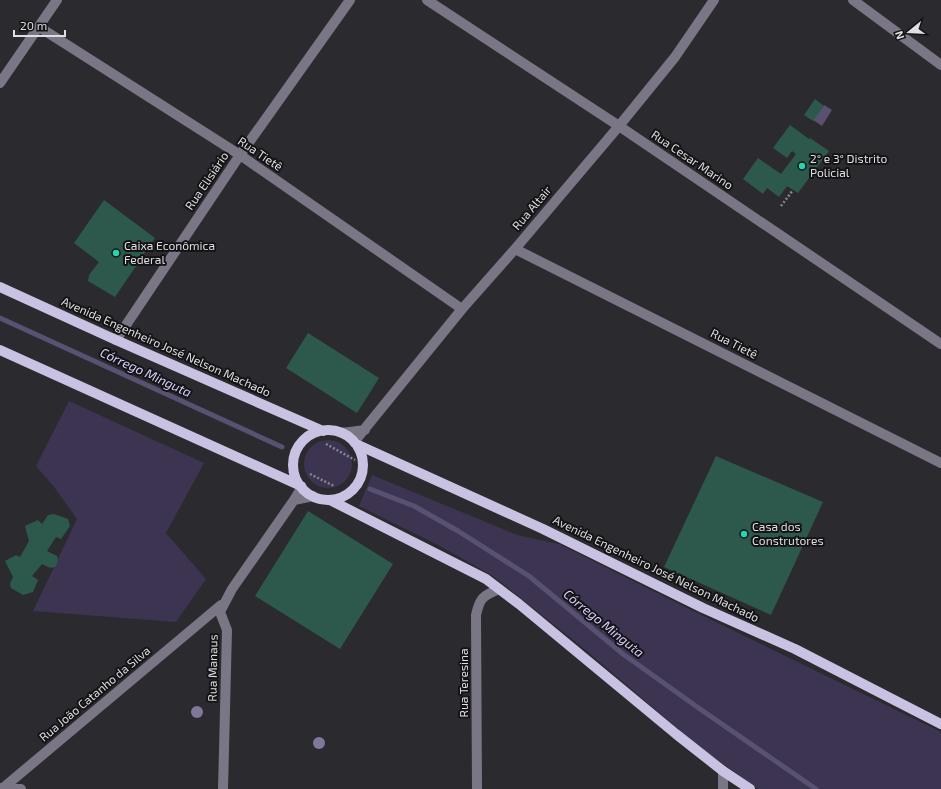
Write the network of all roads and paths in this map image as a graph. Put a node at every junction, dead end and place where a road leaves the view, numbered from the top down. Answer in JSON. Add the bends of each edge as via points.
{"nodes":[{"id":1,"x":57,"y":0,"type":"edge"},
{"id":2,"x":350,"y":0,"type":"edge"},
{"id":3,"x":427,"y":0,"type":"edge"},
{"id":4,"x":714,"y":0,"type":"edge"},
{"id":5,"x":853,"y":0,"type":"edge"},
{"id":6,"x":38,"y":27,"type":"junction"},
{"id":7,"x":941,"y":65,"type":"edge"},
{"id":8,"x":0,"y":83,"type":"edge"},
{"id":9,"x":619,"y":126,"type":"junction"},
{"id":10,"x":240,"y":155,"type":"junction"},
{"id":11,"x":793,"y":190,"type":"dead end"},
{"id":12,"x":781,"y":206,"type":"dead end"},
{"id":13,"x":515,"y":249,"type":"junction"},
{"id":14,"x":0,"y":287,"type":"edge"},
{"id":15,"x":462,"y":309,"type":"junction"},
{"id":16,"x":116,"y":340,"type":"junction"},
{"id":17,"x":941,"y":344,"type":"edge"},
{"id":18,"x":0,"y":350,"type":"edge"},
{"id":19,"x":323,"y":430,"type":"junction"},
{"id":20,"x":365,"y":430,"type":"junction"},
{"id":21,"x":342,"y":433,"type":"junction"},
{"id":22,"x":319,"y":441,"type":"dead end"},
{"id":23,"x":355,"y":443,"type":"junction"},
{"id":24,"x":351,"y":459,"type":"dead end"},
{"id":25,"x":941,"y":463,"type":"edge"},
{"id":26,"x":304,"y":471,"type":"dead end"},
{"id":27,"x":301,"y":486,"type":"junction"},
{"id":28,"x":335,"y":487,"type":"dead end"},
{"id":29,"x":313,"y":496,"type":"junction"},
{"id":30,"x":294,"y":500,"type":"junction"},
{"id":31,"x":330,"y":500,"type":"junction"},
{"id":32,"x":499,"y":589,"type":"junction"},
{"id":33,"x":220,"y":612,"type":"junction"},
{"id":34,"x":203,"y":620,"type":"junction"},
{"id":35,"x":227,"y":630,"type":"junction"},
{"id":36,"x":941,"y":724,"type":"edge"},
{"id":37,"x":723,"y":772,"type":"junction"},
{"id":38,"x":2,"y":788,"type":"edge"},
{"id":39,"x":21,"y":789,"type":"edge"},
{"id":40,"x":223,"y":789,"type":"edge"},
{"id":41,"x":477,"y":789,"type":"edge"},
{"id":42,"x":723,"y":789,"type":"edge"},
{"id":43,"x":750,"y":789,"type":"edge"}],
"edges":[{"from":1,"to":6,"type":"street"},
{"from":2,"to":10,"type":"street","name":"Rua Elisiário"},
{"from":3,"to":9,"type":"street","name":"Rua Cesar Marino"},
{"from":4,"to":9,"type":"street","name":"Rua Altair","via":[[675,57]]},
{"from":5,"to":7,"type":"street"},
{"from":6,"to":8,"type":"street"},
{"from":6,"to":10,"type":"street","name":"Rua Tietê"},
{"from":9,"to":13,"type":"street","name":"Rua Altair"},
{"from":9,"to":17,"type":"street","name":"Rua Cesar Marino"},
{"from":10,"to":15,"type":"street","name":"Rua Tietê"},
{"from":10,"to":16,"type":"street","name":"Rua Elisiário"},
{"from":11,"to":12,"type":"path"},
{"from":13,"to":15,"type":"street","name":"Rua Altair"},
{"from":13,"to":25,"type":"street","name":"Rua Tietê"},
{"from":14,"to":16,"type":"main road","name":"Avenida Engenheiro José Nelson Machado"},
{"from":15,"to":20,"type":"street","name":"Rua Altair"},
{"from":16,"to":19,"type":"main road","name":"Avenida Engenheiro José Nelson Machado"},
{"from":18,"to":27,"type":"main road"},
{"from":19,"to":21,"type":"main road"},
{"from":19,"to":27,"type":"main road","via":[[306,438],[295,453],[294,471]]},
{"from":20,"to":21,"type":"street"},
{"from":20,"to":23,"type":"street","name":"Rua Altair"},
{"from":21,"to":23,"type":"main road"},
{"from":22,"to":24,"type":"path"},
{"from":23,"to":31,"type":"main road","via":[[362,457],[362,474],[358,483],[345,496]]},
{"from":23,"to":36,"type":"main road","name":"Avenida Engenheiro José Nelson Machado","via":[[543,529],[703,608],[795,648]]},
{"from":26,"to":28,"type":"path"},
{"from":27,"to":29,"type":"main road"},
{"from":27,"to":30,"type":"street"},
{"from":29,"to":30,"type":"street"},
{"from":29,"to":31,"type":"main road"},
{"from":30,"to":33,"type":"street","via":[[232,589]]},
{"from":31,"to":32,"type":"main road","via":[[486,579]]},
{"from":32,"to":37,"type":"main road"},
{"from":32,"to":41,"type":"street","name":"Rua Teresina","via":[[479,602],[476,615]]},
{"from":33,"to":34,"type":"street","name":"Rua João Catanho da Silva","via":[[221,605]]},
{"from":33,"to":35,"type":"street","name":"Rua Manaus"},
{"from":34,"to":35,"type":"street","via":[[220,624]]},
{"from":34,"to":38,"type":"street","name":"Rua João Catanho da Silva"},
{"from":35,"to":40,"type":"street","name":"Rua Manaus"},
{"from":37,"to":42,"type":"street"},
{"from":37,"to":43,"type":"main road"},
{"from":38,"to":39,"type":"street"}]}
